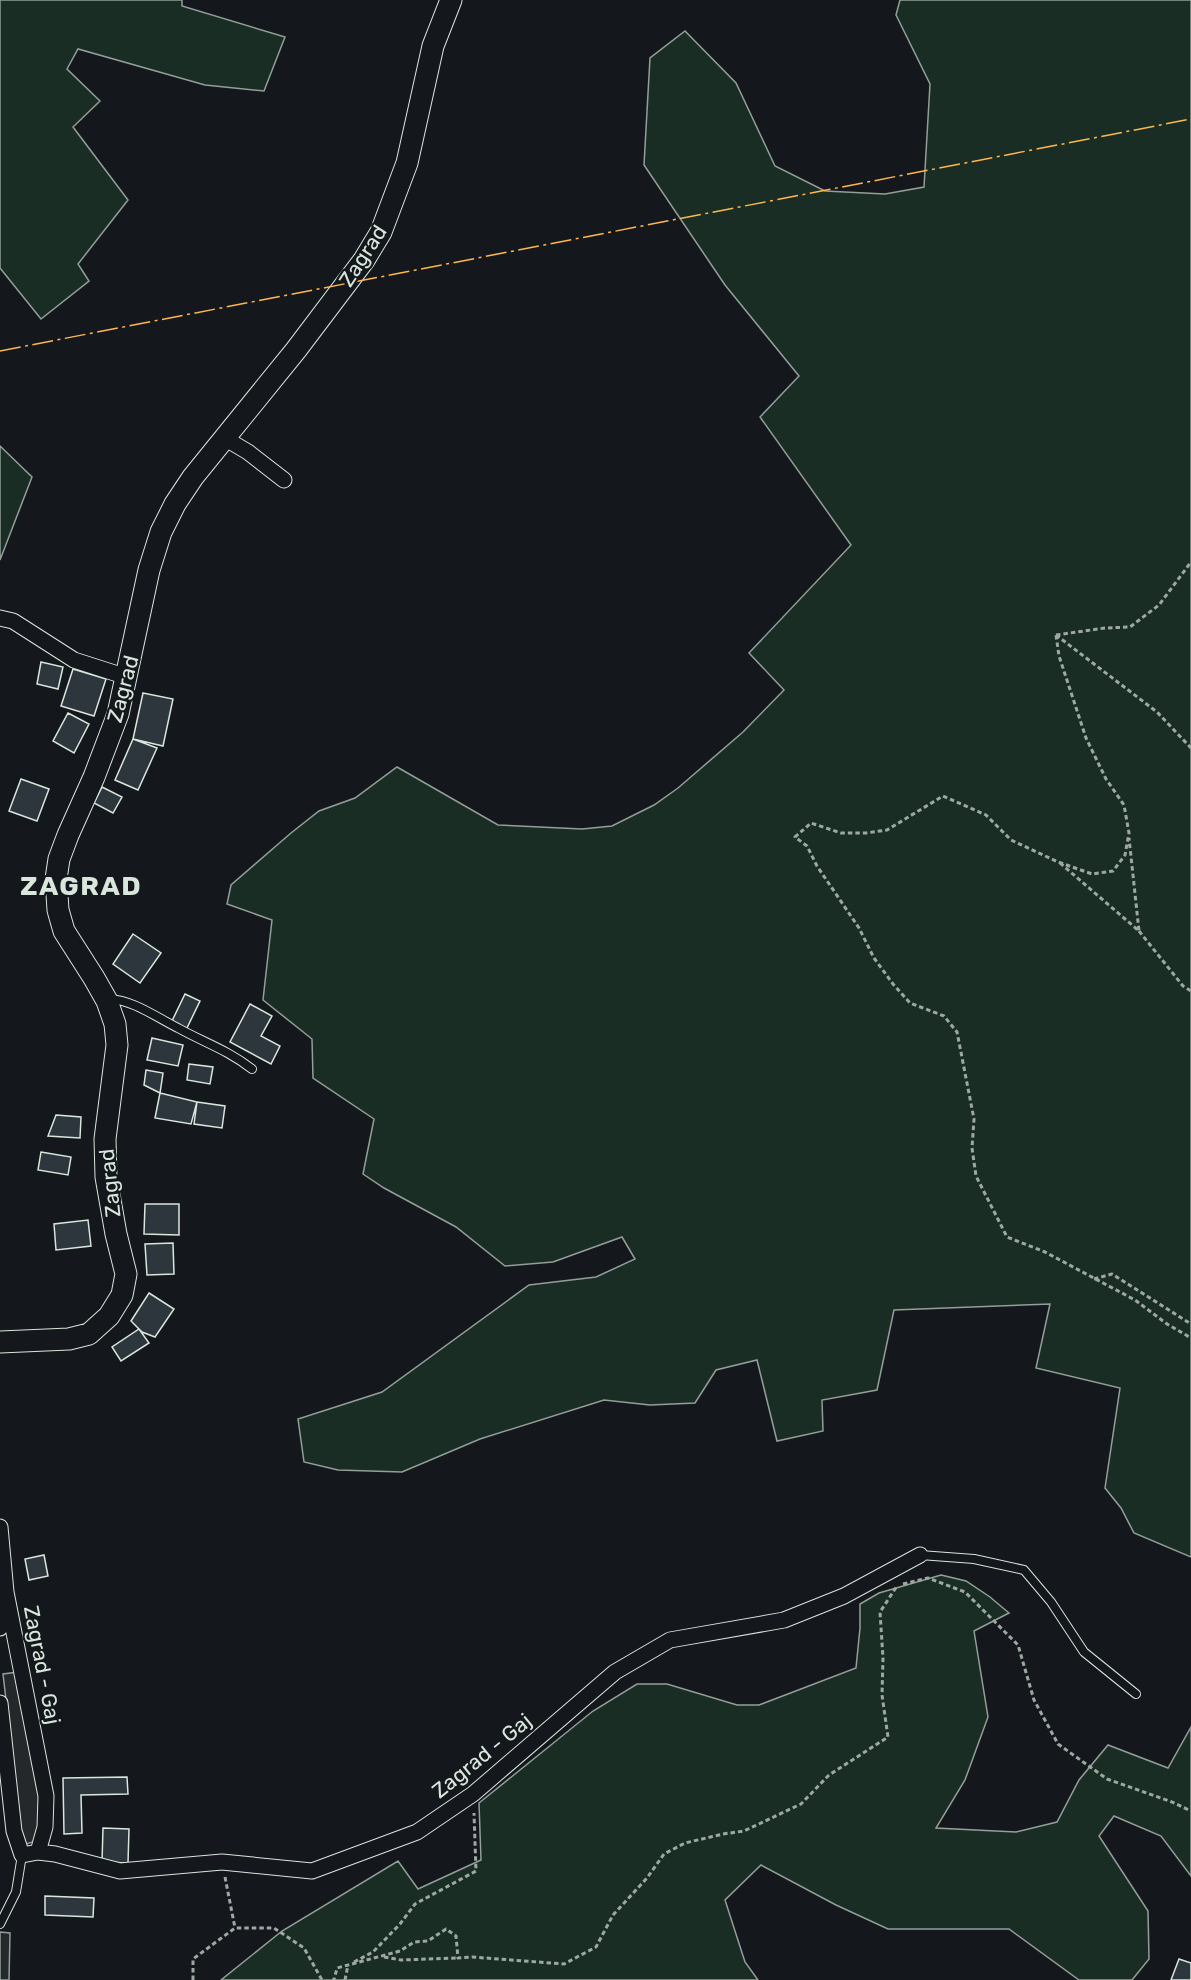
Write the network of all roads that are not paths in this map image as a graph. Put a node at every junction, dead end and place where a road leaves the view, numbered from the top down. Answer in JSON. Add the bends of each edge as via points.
{"nodes":[{"id":1,"x":451,"y":0,"type":"edge"},
{"id":2,"x":226,"y":439,"type":"junction"},
{"id":3,"x":284,"y":480,"type":"dead end"},
{"id":4,"x":0,"y":618,"type":"edge"},
{"id":5,"x":127,"y":677,"type":"junction"},
{"id":6,"x":105,"y":999,"type":"junction"},
{"id":7,"x":252,"y":1069,"type":"dead end"},
{"id":8,"x":0,"y":1342,"type":"edge"},
{"id":9,"x":0,"y":1527,"type":"edge"},
{"id":10,"x":920,"y":1555,"type":"joint"},
{"id":11,"x":6,"y":1592,"type":"junction"},
{"id":12,"x":0,"y":1628,"type":"edge"},
{"id":13,"x":1136,"y":1694,"type":"dead end"},
{"id":14,"x":0,"y":1703,"type":"edge"},
{"id":15,"x":38,"y":1852,"type":"junction"},
{"id":16,"x":22,"y":1856,"type":"junction"},
{"id":17,"x":0,"y":1924,"type":"edge"}],
"edges":[{"from":1,"to":2,"type":"main road","name":"Zagrad","via":[[433,46],[407,163],[381,232],[364,260]]},
{"from":2,"to":3,"type":"street"},
{"from":2,"to":5,"type":"main road","name":"Zagrad","via":[[181,495],[161,532],[149,570]]},
{"from":4,"to":5,"type":"street","via":[[13,621],[74,660]]},
{"from":5,"to":6,"type":"main road","name":"Zagrad","via":[[118,714],[59,859],[56,879],[64,932]]},
{"from":6,"to":7,"type":"lane","via":[[122,1000],[235,1056]]},
{"from":6,"to":8,"type":"main road","name":"Zagrad","via":[[115,1024],[117,1045],[105,1139],[106,1177],[126,1274],[122,1295],[109,1316],[89,1334],[69,1339]]},
{"from":9,"to":11,"type":"street","name":"Zagrad - Gaj"},
{"from":10,"to":13,"type":"lane","via":[[974,1559],[1024,1570],[1084,1652]]},
{"from":10,"to":15,"type":"street","name":"Zagrad - Gaj","via":[[844,1596],[784,1620],[670,1641],[615,1671],[473,1794],[417,1832],[312,1871],[222,1862],[120,1872]]},
{"from":11,"to":12,"type":"street","name":"Zagrad - Gaj"},
{"from":11,"to":15,"type":"street","name":"Zagrad - Gaj","via":[[46,1796],[45,1827]]},
{"from":14,"to":16,"type":"street","via":[[14,1831]]},
{"from":15,"to":16,"type":"street","name":"Zagrad - Gaj"},
{"from":16,"to":17,"type":"lane","via":[[16,1892]]}]}
